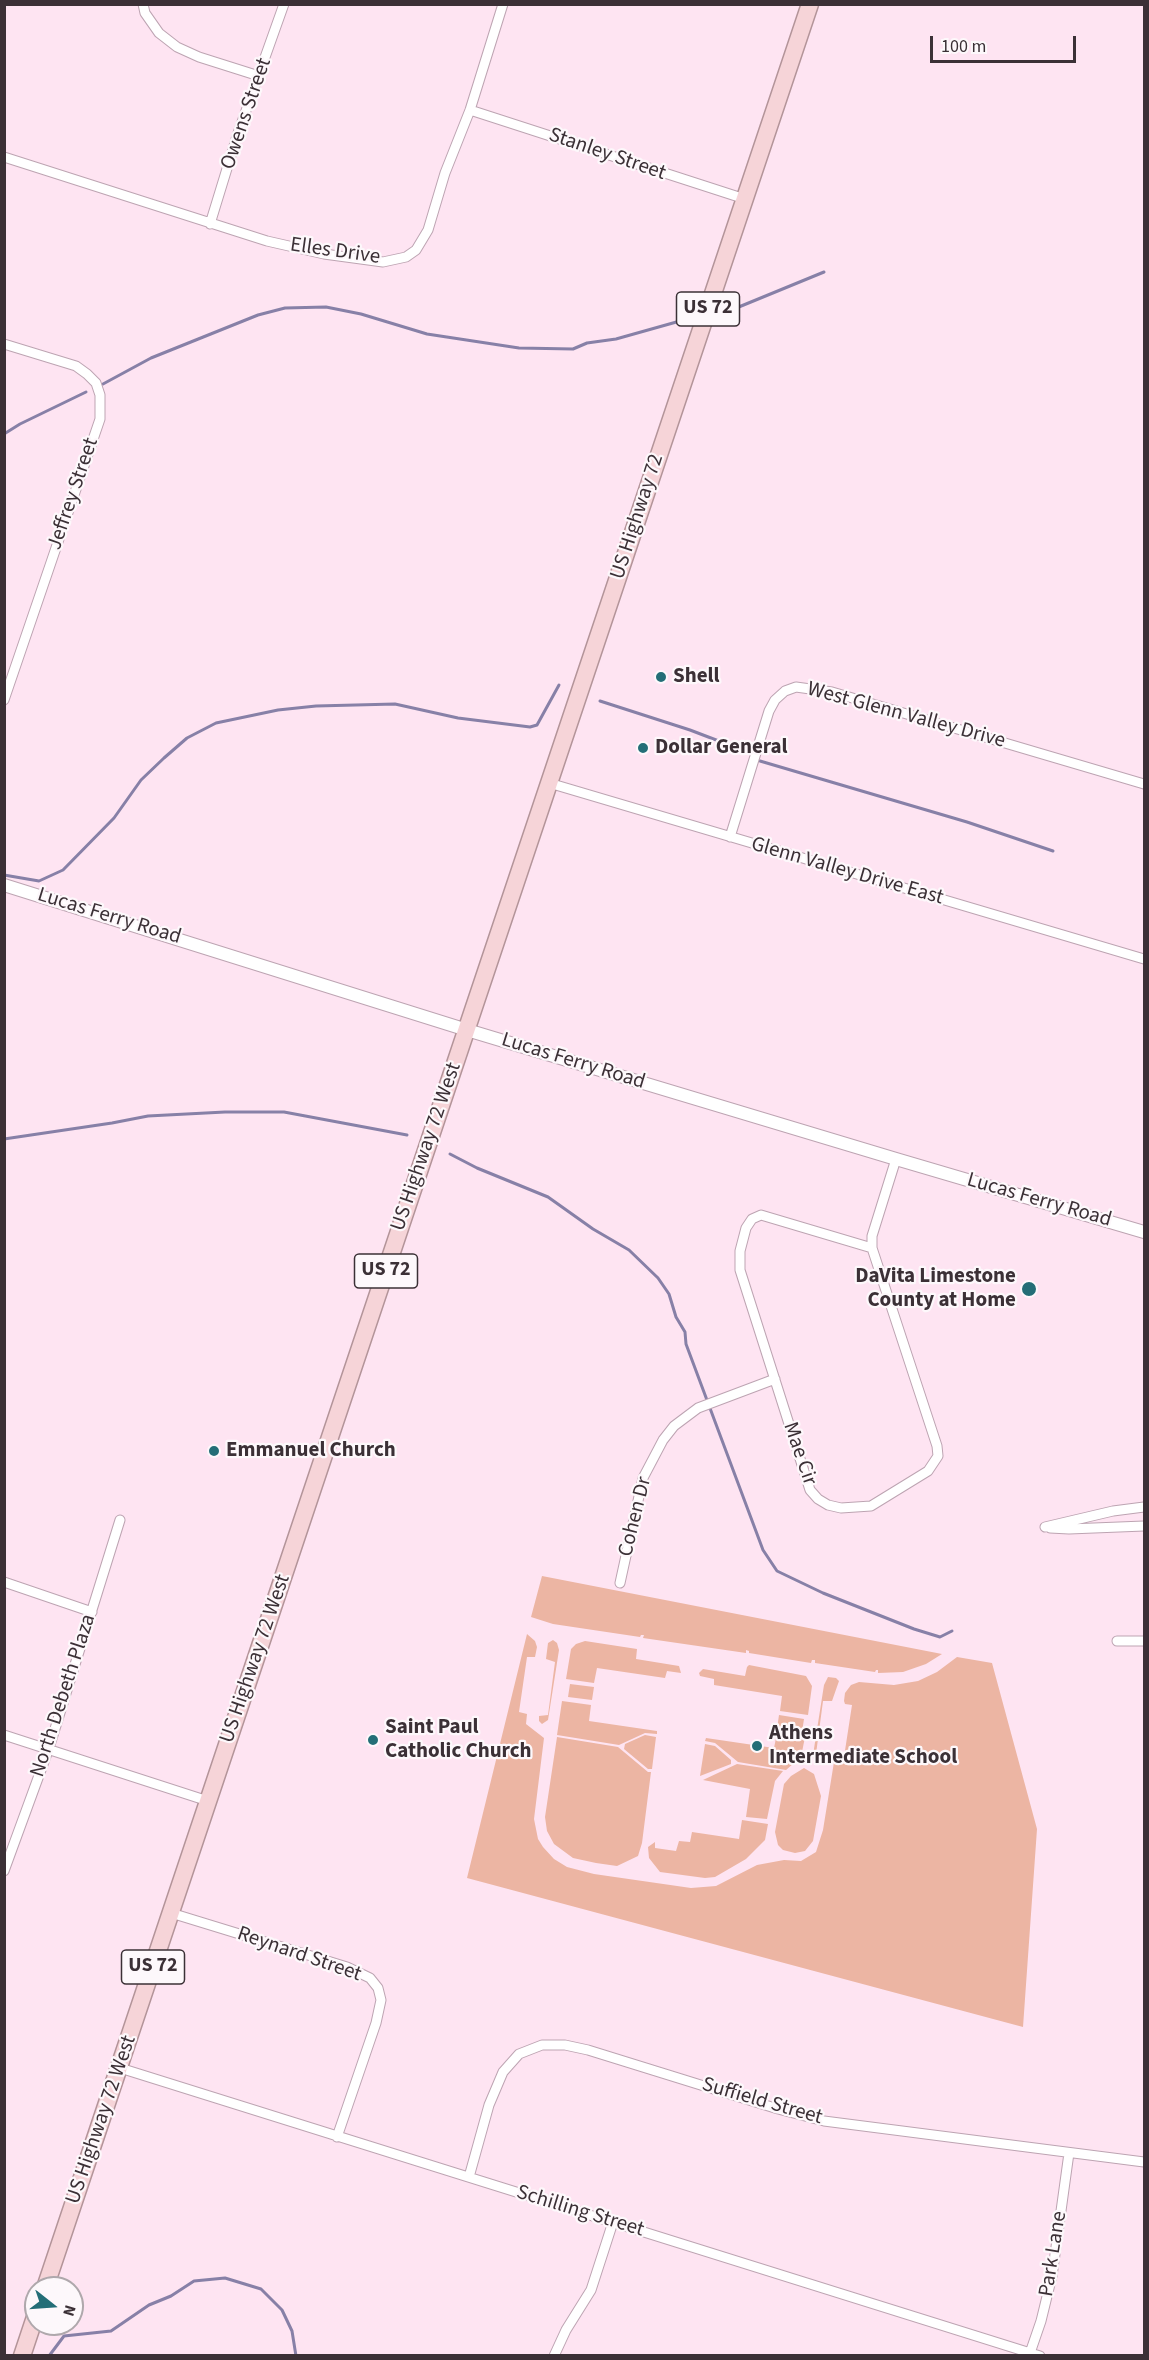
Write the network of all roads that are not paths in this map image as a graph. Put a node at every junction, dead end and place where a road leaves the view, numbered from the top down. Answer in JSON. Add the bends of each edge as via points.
{"nodes":[{"id":1,"x":143,"y":4,"type":"edge"},
{"id":2,"x":284,"y":4,"type":"edge"},
{"id":3,"x":503,"y":4,"type":"edge"},
{"id":4,"x":810,"y":4,"type":"edge"},
{"id":5,"x":259,"y":76,"type":"junction"},
{"id":6,"x":470,"y":110,"type":"junction"},
{"id":7,"x":4,"y":157,"type":"edge"},
{"id":8,"x":745,"y":199,"type":"junction"},
{"id":9,"x":210,"y":224,"type":"junction"},
{"id":10,"x":4,"y":344,"type":"edge"},
{"id":11,"x":4,"y":700,"type":"edge"},
{"id":12,"x":549,"y":783,"type":"junction"},
{"id":13,"x":1144,"y":784,"type":"edge"},
{"id":14,"x":729,"y":837,"type":"junction"},
{"id":15,"x":4,"y":885,"type":"edge"},
{"id":16,"x":1144,"y":959,"type":"edge"},
{"id":17,"x":467,"y":1030,"type":"junction"},
{"id":18,"x":896,"y":1160,"type":"junction"},
{"id":19,"x":1144,"y":1232,"type":"edge"},
{"id":20,"x":872,"y":1248,"type":"junction"},
{"id":21,"x":775,"y":1380,"type":"junction"},
{"id":22,"x":1144,"y":1507,"type":"edge"},
{"id":23,"x":120,"y":1520,"type":"dead end"},
{"id":24,"x":1144,"y":1526,"type":"edge"},
{"id":25,"x":4,"y":1582,"type":"edge"},
{"id":26,"x":620,"y":1583,"type":"dead end"},
{"id":27,"x":92,"y":1612,"type":"junction"},
{"id":28,"x":1117,"y":1641,"type":"dead end"},
{"id":29,"x":1144,"y":1641,"type":"edge"},
{"id":30,"x":4,"y":1735,"type":"edge"},
{"id":31,"x":49,"y":1748,"type":"junction"},
{"id":32,"x":208,"y":1801,"type":"junction"},
{"id":33,"x":4,"y":1871,"type":"edge"},
{"id":34,"x":171,"y":1913,"type":"junction"},
{"id":35,"x":120,"y":2068,"type":"junction"},
{"id":36,"x":337,"y":2137,"type":"junction"},
{"id":37,"x":1069,"y":2153,"type":"junction"},
{"id":38,"x":1144,"y":2162,"type":"edge"},
{"id":39,"x":469,"y":2177,"type":"junction"},
{"id":40,"x":613,"y":2222,"type":"junction"},
{"id":41,"x":49,"y":2276,"type":"edge"},
{"id":42,"x":28,"y":2336,"type":"edge"},
{"id":43,"x":1035,"y":2354,"type":"edge"},
{"id":44,"x":22,"y":2355,"type":"edge"},
{"id":45,"x":554,"y":2355,"type":"edge"}],
"edges":[{"from":1,"to":5,"type":"street","via":[[159,33],[177,48]]},
{"from":2,"to":5,"type":"street","name":"Owens Street"},
{"from":3,"to":6,"type":"street","name":"Elles Drive"},
{"from":4,"to":8,"type":"highway","name":"US Highway 72","number":"US 72"},
{"from":5,"to":9,"type":"street","name":"Owens Street"},
{"from":6,"to":8,"type":"street","name":"Stanley Street"},
{"from":6,"to":9,"type":"street","name":"Elles Drive","via":[[428,230],[416,250],[406,257],[384,262],[324,254]]},
{"from":7,"to":9,"type":"street","name":"Elles Drive"},
{"from":8,"to":12,"type":"highway","name":"US Highway 72","number":"US 72"},
{"from":10,"to":11,"type":"street","name":"Jeffrey Street","via":[[76,366],[87,374],[100,395],[100,419]]},
{"from":12,"to":14,"type":"street","name":"Glenn Valley Drive East"},
{"from":12,"to":17,"type":"highway","name":"US Highway 72","number":"US 72"},
{"from":13,"to":14,"type":"street","name":"West Glenn Valley Drive","via":[[832,692],[796,687],[785,691],[769,711]]},
{"from":14,"to":16,"type":"street","name":"Glenn Valley Drive East"},
{"from":15,"to":17,"type":"street","name":"Lucas Ferry Road"},
{"from":17,"to":18,"type":"street","name":"Lucas Ferry Road"},
{"from":17,"to":32,"type":"highway","name":"US Highway 72 West","number":"US 72"},
{"from":18,"to":19,"type":"street","name":"Lucas Ferry Road"},
{"from":18,"to":20,"type":"street"},
{"from":20,"to":21,"type":"street","name":"Mae Cir","via":[[760,1215],[752,1219],[740,1251],[740,1270]]},
{"from":20,"to":21,"type":"street","name":"Mae Cir","via":[[937,1446],[936,1462],[871,1506],[828,1505],[810,1490]]},
{"from":21,"to":26,"type":"street","name":"Cohen Dr","via":[[703,1407],[674,1426],[652,1457],[643,1478]]},
{"from":22,"to":24,"type":"street","via":[[1045,1527]]},
{"from":23,"to":27,"type":"street","name":"North Debeth Plaza"},
{"from":25,"to":27,"type":"street"},
{"from":27,"to":31,"type":"street","name":"North Debeth Plaza"},
{"from":28,"to":29,"type":"street"},
{"from":30,"to":31,"type":"street"},
{"from":31,"to":32,"type":"street"},
{"from":31,"to":33,"type":"street","name":"North Debeth Plaza"},
{"from":32,"to":34,"type":"highway","name":"US Highway 72 West","number":"US 72"},
{"from":34,"to":35,"type":"highway","name":"US Highway 72 West","number":"US 72"},
{"from":34,"to":36,"type":"street","name":"Reynard Street","via":[[347,1967],[370,1978],[381,2000]]},
{"from":35,"to":36,"type":"street","name":"Schilling Street"},
{"from":35,"to":41,"type":"highway","name":"US Highway 72 West","number":"US 72"},
{"from":36,"to":39,"type":"street","name":"Schilling Street"},
{"from":37,"to":38,"type":"street","name":"Suffield Street"},
{"from":37,"to":39,"type":"street","name":"Suffield Street","via":[[824,2121],[588,2050],[542,2045],[519,2054],[503,2072],[489,2105]]},
{"from":37,"to":43,"type":"street","name":"Park Lane","via":[[1052,2276]]},
{"from":39,"to":40,"type":"street","name":"Schilling Street"},
{"from":40,"to":43,"type":"street","name":"Schilling Street"},
{"from":40,"to":45,"type":"street","via":[[591,2290]]},
{"from":42,"to":44,"type":"highway"}]}
